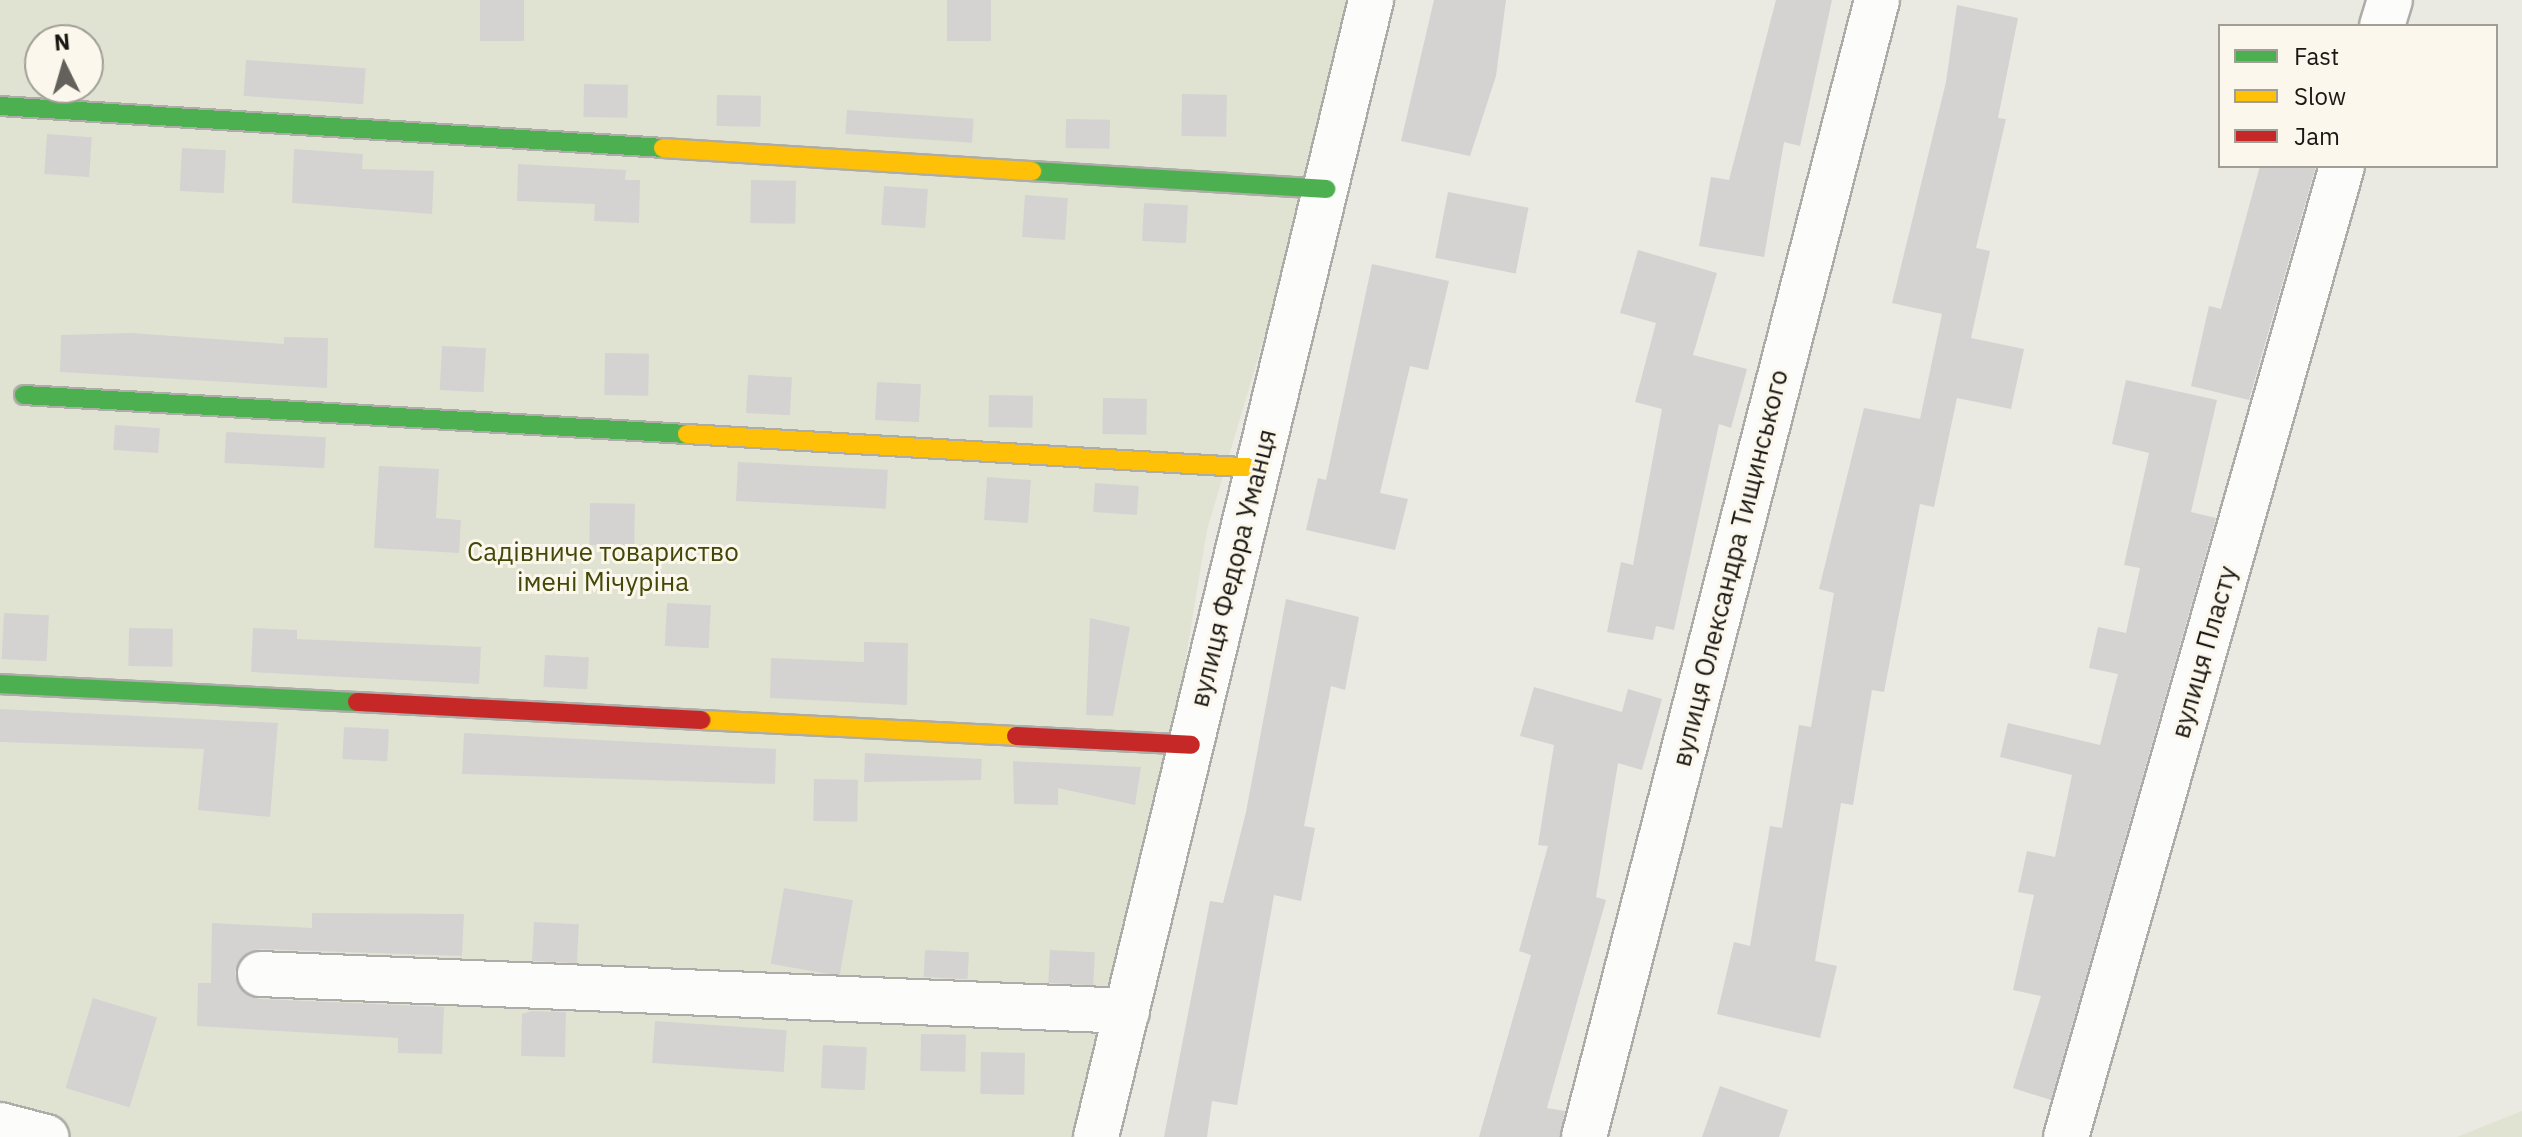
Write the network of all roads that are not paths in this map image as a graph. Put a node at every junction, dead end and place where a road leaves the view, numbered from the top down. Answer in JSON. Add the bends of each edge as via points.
{"nodes":[{"id":1,"x":1371,"y":0,"type":"edge"},
{"id":2,"x":1877,"y":0,"type":"edge"},
{"id":3,"x":2390,"y":0,"type":"edge"},
{"id":4,"x":2383,"y":24,"type":"edge"},
{"id":5,"x":0,"y":106,"type":"edge"},
{"id":6,"x":2341,"y":168,"type":"edge"},
{"id":7,"x":1326,"y":189,"type":"junction"},
{"id":8,"x":24,"y":395,"type":"dead end"},
{"id":9,"x":1258,"y":468,"type":"junction"},
{"id":10,"x":0,"y":684,"type":"edge"},
{"id":11,"x":1191,"y":745,"type":"junction"},
{"id":12,"x":260,"y":974,"type":"dead end"},
{"id":13,"x":1127,"y":1011,"type":"junction"},
{"id":14,"x":0,"y":1125,"type":"edge"},
{"id":15,"x":46,"y":1137,"type":"edge"},
{"id":16,"x":1096,"y":1137,"type":"edge"},
{"id":17,"x":1584,"y":1137,"type":"edge"},
{"id":18,"x":2066,"y":1137,"type":"edge"}],
"edges":[{"from":1,"to":7,"type":"street","name":"вулиця Федора Уманця"},
{"from":2,"to":17,"type":"street","name":"вулиця Олександра Тищинського"},
{"from":3,"to":4,"type":"street"},
{"from":5,"to":7,"type":"street"},
{"from":6,"to":18,"type":"street","name":"вулиця Пласту"},
{"from":7,"to":9,"type":"street","name":"вулиця Федора Уманця"},
{"from":8,"to":9,"type":"street"},
{"from":9,"to":11,"type":"street","name":"вулиця Федора Уманця"},
{"from":10,"to":11,"type":"street"},
{"from":11,"to":13,"type":"street","name":"вулиця Федора Уманця"},
{"from":12,"to":13,"type":"street"},
{"from":13,"to":16,"type":"street","name":"вулиця Федора Уманця"},
{"from":14,"to":15,"type":"street"}]}
